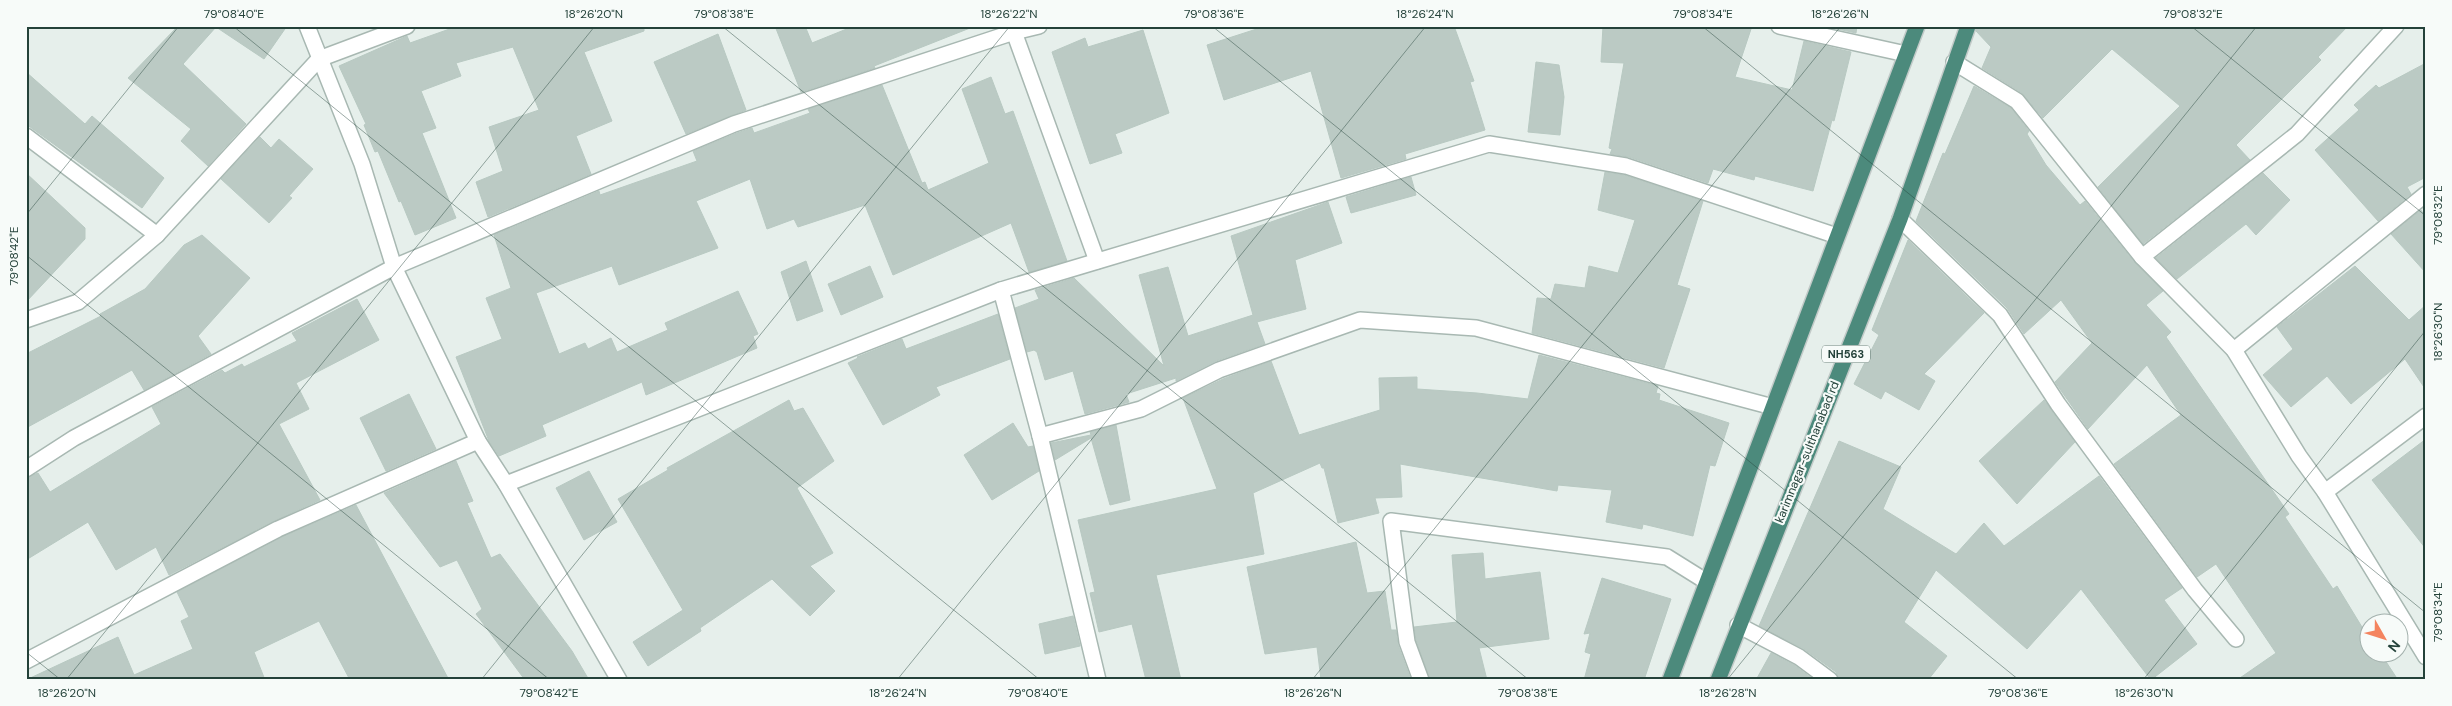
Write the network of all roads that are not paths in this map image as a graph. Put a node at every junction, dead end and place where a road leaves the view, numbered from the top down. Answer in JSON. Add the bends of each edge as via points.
{"nodes":[{"id":1,"x":307,"y":26,"type":"edge"},
{"id":2,"x":407,"y":26,"type":"edge"},
{"id":3,"x":1039,"y":26,"type":"edge"},
{"id":4,"x":1779,"y":26,"type":"edge"},
{"id":5,"x":1917,"y":26,"type":"edge"},
{"id":6,"x":1968,"y":26,"type":"edge"},
{"id":7,"x":2396,"y":26,"type":"edge"},
{"id":8,"x":1014,"y":32,"type":"junction"},
{"id":9,"x":1906,"y":54,"type":"junction"},
{"id":10,"x":320,"y":59,"type":"junction"},
{"id":11,"x":1954,"y":62,"type":"junction"},
{"id":12,"x":26,"y":136,"type":"edge"},
{"id":13,"x":2426,"y":194,"type":"edge"},
{"id":14,"x":1900,"y":219,"type":"junction"},
{"id":15,"x":157,"y":235,"type":"junction"},
{"id":16,"x":1837,"y":236,"type":"junction"},
{"id":17,"x":2142,"y":257,"type":"junction"},
{"id":18,"x":1097,"y":261,"type":"junction"},
{"id":19,"x":394,"y":267,"type":"junction"},
{"id":20,"x":1001,"y":290,"type":"junction"},
{"id":21,"x":26,"y":320,"type":"edge"},
{"id":22,"x":2234,"y":350,"type":"junction"},
{"id":23,"x":1773,"y":406,"type":"junction"},
{"id":24,"x":2426,"y":416,"type":"edge"},
{"id":25,"x":1040,"y":436,"type":"junction"},
{"id":26,"x":478,"y":441,"type":"junction"},
{"id":27,"x":26,"y":468,"type":"edge"},
{"id":28,"x":506,"y":484,"type":"junction"},
{"id":29,"x":2326,"y":492,"type":"junction"},
{"id":30,"x":1707,"y":582,"type":"junction"},
{"id":31,"x":1738,"y":625,"type":"junction"},
{"id":32,"x":2236,"y":638,"type":"dead end"},
{"id":33,"x":2426,"y":657,"type":"edge"},
{"id":34,"x":26,"y":662,"type":"edge"},
{"id":35,"x":619,"y":680,"type":"edge"},
{"id":36,"x":1098,"y":680,"type":"edge"},
{"id":37,"x":1421,"y":680,"type":"edge"},
{"id":38,"x":1670,"y":680,"type":"edge"},
{"id":39,"x":1718,"y":680,"type":"edge"},
{"id":40,"x":1830,"y":680,"type":"edge"}],
"edges":[{"from":1,"to":10,"type":"street"},
{"from":2,"to":10,"type":"street"},
{"from":3,"to":8,"type":"street"},
{"from":4,"to":9,"type":"street"},
{"from":5,"to":9,"type":"highway"},
{"from":6,"to":11,"type":"highway","name":"karimnagar-sulthanabad rd","number":"NH563"},
{"from":7,"to":17,"type":"street","via":[[2297,134]]},
{"from":8,"to":18,"type":"street"},
{"from":8,"to":19,"type":"street","via":[[734,124]]},
{"from":9,"to":16,"type":"highway"},
{"from":10,"to":15,"type":"street"},
{"from":10,"to":19,"type":"street","via":[[362,164]]},
{"from":11,"to":14,"type":"highway","name":"karimnagar-sulthanabad rd","number":"NH563"},
{"from":11,"to":17,"type":"street","via":[[2018,101]]},
{"from":12,"to":15,"type":"street"},
{"from":13,"to":22,"type":"street"},
{"from":14,"to":31,"type":"highway","name":"karimnagar-sulthanabad rd","number":"NH563"},
{"from":14,"to":32,"type":"street","via":[[2000,315],[2058,404],[2195,590]]},
{"from":15,"to":21,"type":"street","via":[[78,302]]},
{"from":16,"to":18,"type":"street","via":[[1626,166],[1490,144]]},
{"from":16,"to":23,"type":"highway"},
{"from":17,"to":22,"type":"street"},
{"from":18,"to":20,"type":"street"},
{"from":19,"to":26,"type":"street"},
{"from":19,"to":27,"type":"street","via":[[74,438]]},
{"from":20,"to":25,"type":"street"},
{"from":20,"to":28,"type":"street"},
{"from":22,"to":29,"type":"street","via":[[2299,456]]},
{"from":23,"to":25,"type":"street","via":[[1476,328],[1360,320],[1219,370],[1141,409]]},
{"from":23,"to":30,"type":"highway"},
{"from":24,"to":29,"type":"street"},
{"from":25,"to":36,"type":"street"},
{"from":26,"to":28,"type":"street"},
{"from":26,"to":34,"type":"street","via":[[278,529]]},
{"from":28,"to":35,"type":"street"},
{"from":29,"to":33,"type":"street"},
{"from":30,"to":37,"type":"street","via":[[1667,557],[1391,521],[1408,642]]},
{"from":30,"to":38,"type":"highway"},
{"from":31,"to":39,"type":"highway","name":"karimnagar-sulthanabad rd","number":"NH563"},
{"from":31,"to":40,"type":"street","via":[[1799,657]]}]}
